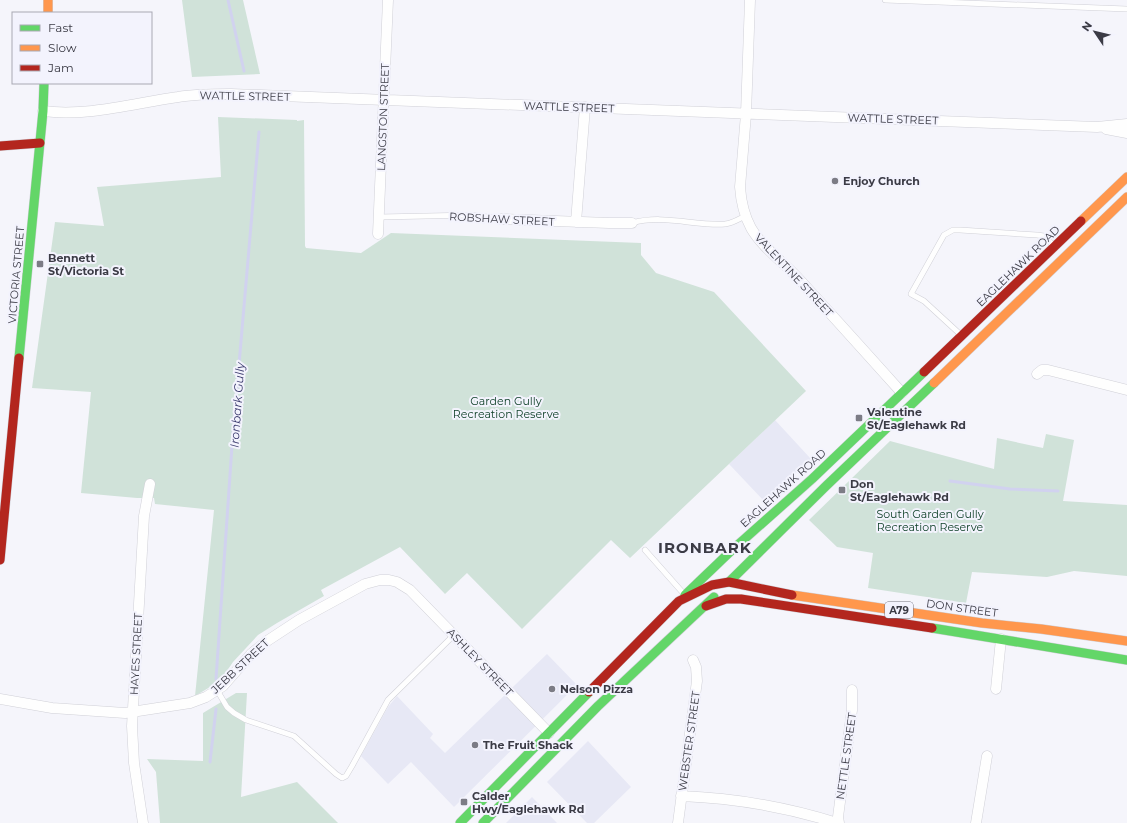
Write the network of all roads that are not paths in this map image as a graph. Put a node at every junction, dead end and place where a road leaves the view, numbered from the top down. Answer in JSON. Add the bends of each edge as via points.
{"nodes":[{"id":1,"x":48,"y":0,"type":"edge"},
{"id":2,"x":388,"y":0,"type":"edge"},
{"id":3,"x":750,"y":0,"type":"edge"},
{"id":4,"x":885,"y":0,"type":"edge"},
{"id":5,"x":1127,"y":8,"type":"edge"},
{"id":6,"x":48,"y":12,"type":"edge"},
{"id":7,"x":44,"y":84,"type":"edge"},
{"id":8,"x":384,"y":101,"type":"junction"},
{"id":9,"x":585,"y":108,"type":"junction"},
{"id":10,"x":43,"y":111,"type":"junction"},
{"id":11,"x":746,"y":114,"type":"junction"},
{"id":12,"x":1127,"y":124,"type":"edge"},
{"id":13,"x":1097,"y":127,"type":"junction"},
{"id":14,"x":1127,"y":133,"type":"edge"},
{"id":15,"x":40,"y":143,"type":"junction"},
{"id":16,"x":0,"y":146,"type":"edge"},
{"id":17,"x":1127,"y":177,"type":"edge"},
{"id":18,"x":1126,"y":198,"type":"edge"},
{"id":19,"x":745,"y":216,"type":"junction"},
{"id":20,"x":379,"y":217,"type":"junction"},
{"id":21,"x":500,"y":219,"type":"joint"},
{"id":22,"x":576,"y":222,"type":"junction"},
{"id":23,"x":632,"y":223,"type":"joint"},
{"id":24,"x":378,"y":234,"type":"dead end"},
{"id":25,"x":1055,"y":247,"type":"junction"},
{"id":26,"x":962,"y":336,"type":"junction"},
{"id":27,"x":1037,"y":374,"type":"dead end"},
{"id":28,"x":1127,"y":390,"type":"edge"},
{"id":29,"x":902,"y":393,"type":"junction"},
{"id":30,"x":912,"y":404,"type":"junction"},
{"id":31,"x":150,"y":484,"type":"dead end"},
{"id":32,"x":746,"y":546,"type":"junction"},
{"id":33,"x":762,"y":549,"type":"junction"},
{"id":34,"x":644,"y":550,"type":"dead end"},
{"id":35,"x":0,"y":560,"type":"edge"},
{"id":36,"x":397,"y":582,"type":"joint"},
{"id":37,"x":729,"y":582,"type":"junction"},
{"id":38,"x":682,"y":598,"type":"junction"},
{"id":39,"x":706,"y":606,"type":"junction"},
{"id":40,"x":454,"y":635,"type":"junction"},
{"id":41,"x":1001,"y":639,"type":"junction"},
{"id":42,"x":1114,"y":639,"type":"junction"},
{"id":43,"x":1127,"y":641,"type":"edge"},
{"id":44,"x":1111,"y":657,"type":"junction"},
{"id":45,"x":693,"y":660,"type":"dead end"},
{"id":46,"x":1127,"y":660,"type":"edge"},
{"id":47,"x":996,"y":689,"type":"dead end"},
{"id":48,"x":217,"y":690,"type":"junction"},
{"id":49,"x":852,"y":690,"type":"dead end"},
{"id":50,"x":0,"y":699,"type":"edge"},
{"id":51,"x":132,"y":712,"type":"junction"},
{"id":52,"x":549,"y":733,"type":"junction"},
{"id":53,"x":560,"y":744,"type":"junction"},
{"id":54,"x":987,"y":756,"type":"dead end"},
{"id":55,"x":681,"y":796,"type":"junction"},
{"id":56,"x":143,"y":823,"type":"edge"},
{"id":57,"x":460,"y":823,"type":"edge"},
{"id":58,"x":482,"y":823,"type":"edge"},
{"id":59,"x":678,"y":823,"type":"edge"},
{"id":60,"x":838,"y":823,"type":"edge"},
{"id":61,"x":976,"y":823,"type":"edge"}],
"edges":[{"from":1,"to":6,"type":"main road"},
{"from":2,"to":8,"type":"street","name":"LANGSTON STREET"},
{"from":3,"to":11,"type":"street","name":"VALENTINE STREET"},
{"from":4,"to":5,"type":"lane"},
{"from":7,"to":10,"type":"main road","name":"VICTORIA STREET"},
{"from":8,"to":9,"type":"street","name":"WATTLE STREET"},
{"from":8,"to":10,"type":"street","name":"WATTLE STREET","via":[[202,94],[80,112]]},
{"from":8,"to":20,"type":"street","name":"LANGSTON STREET"},
{"from":9,"to":11,"type":"street","name":"WATTLE STREET"},
{"from":9,"to":22,"type":"street"},
{"from":10,"to":15,"type":"main road","name":"VICTORIA STREET"},
{"from":11,"to":13,"type":"street","name":"WATTLE STREET"},
{"from":11,"to":19,"type":"street","name":"VALENTINE STREET","via":[[740,187]]},
{"from":12,"to":13,"type":"street","name":"WATTLE STREET"},
{"from":13,"to":14,"type":"street","name":"WATTLE STREET"},
{"from":15,"to":16,"type":"main road"},
{"from":15,"to":35,"type":"main road","name":"VICTORIA STREET"},
{"from":17,"to":25,"type":"main road","name":"EAGLEHAWK ROAD"},
{"from":18,"to":30,"type":"main road"},
{"from":19,"to":23,"type":"lane","name":"ROBSHAW STREET","via":[[725,224],[651,219]]},
{"from":19,"to":29,"type":"street","name":"VALENTINE STREET","via":[[764,243]]},
{"from":20,"to":21,"type":"lane","name":"ROBSHAW STREET","via":[[474,215]]},
{"from":20,"to":24,"type":"street","name":"LANGSTON STREET"},
{"from":21,"to":22,"type":"street","name":"ROBSHAW STREET"},
{"from":22,"to":23,"type":"street","name":"ROBSHAW STREET"},
{"from":25,"to":26,"type":"main road","name":"EAGLEHAWK ROAD"},
{"from":25,"to":26,"type":"lane","via":[[1044,236],[1037,235],[960,230],[953,230],[944,235],[911,294],[924,301]]},
{"from":26,"to":29,"type":"main road","name":"EAGLEHAWK ROAD"},
{"from":27,"to":28,"type":"street","via":[[1042,370],[1048,370]]},
{"from":29,"to":30,"type":"main road","name":"VALENTINE STREET"},
{"from":29,"to":32,"type":"main road","name":"EAGLEHAWK ROAD"},
{"from":30,"to":33,"type":"main road"},
{"from":31,"to":51,"type":"street","name":"HAYES STREET","via":[[144,516]]},
{"from":32,"to":33,"type":"main road"},
{"from":32,"to":38,"type":"main road","name":"EAGLEHAWK ROAD"},
{"from":33,"to":37,"type":"main road"},
{"from":34,"to":38,"type":"lane"},
{"from":36,"to":40,"type":"street","name":"ASHLEY STREET","via":[[410,590]]},
{"from":36,"to":48,"type":"street","name":"JEBB STREET","via":[[380,580],[368,583],[288,627],[258,647]]},
{"from":37,"to":38,"type":"main road","name":"DON STREET","number":"A79","via":[[712,585]]},
{"from":37,"to":39,"type":"main road"},
{"from":37,"to":42,"type":"main road","name":"DON STREET","number":"A79","via":[[785,594],[982,623]]},
{"from":38,"to":52,"type":"main road","name":"EAGLEHAWK ROAD","number":"A79"},
{"from":39,"to":41,"type":"main road","number":"A79","via":[[726,599],[741,599]]},
{"from":39,"to":53,"type":"main road","number":"A79"},
{"from":40,"to":48,"type":"lane","via":[[388,700],[352,766],[342,778],[294,736],[246,720],[234,713],[227,707]]},
{"from":40,"to":52,"type":"street","name":"ASHLEY STREET"},
{"from":41,"to":44,"type":"main road","number":"A79"},
{"from":41,"to":47,"type":"street"},
{"from":42,"to":43,"type":"main road","name":"DON STREET","number":"A79"},
{"from":42,"to":44,"type":"main road"},
{"from":44,"to":46,"type":"main road","number":"A79"},
{"from":45,"to":55,"type":"street","name":"WEBSTER STREET","via":[[697,680]]},
{"from":48,"to":51,"type":"street","name":"JEBB STREET","via":[[190,703]]},
{"from":49,"to":60,"type":"street","name":"NETTLE STREET","via":[[852,710]]},
{"from":50,"to":51,"type":"street","name":"JEBB STREET","via":[[52,708]]},
{"from":51,"to":56,"type":"street","name":"HAYES STREET","via":[[133,751]]},
{"from":52,"to":53,"type":"main road","name":"ASHLEY STREET"},
{"from":52,"to":57,"type":"main road","name":"EAGLEHAWK ROAD","number":"A79"},
{"from":53,"to":58,"type":"main road","number":"A79"},
{"from":54,"to":61,"type":"street"},
{"from":55,"to":59,"type":"street","name":"WEBSTER STREET"},
{"from":55,"to":60,"type":"street","via":[[751,802]]}]}
